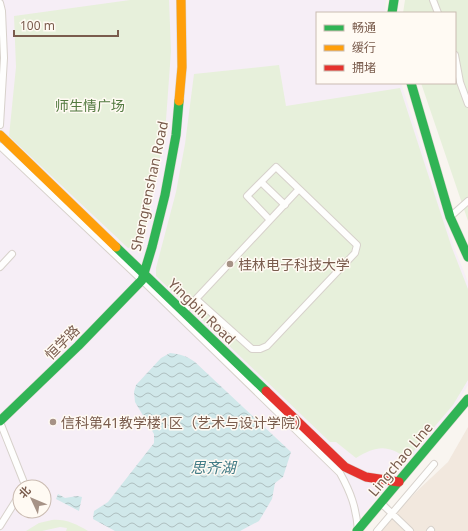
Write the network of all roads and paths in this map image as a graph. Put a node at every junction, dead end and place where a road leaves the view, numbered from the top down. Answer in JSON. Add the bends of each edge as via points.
{"nodes":[{"id":1,"x":181,"y":0,"type":"edge"},
{"id":2,"x":394,"y":0,"type":"edge"},
{"id":3,"x":433,"y":0,"type":"edge"},
{"id":4,"x":0,"y":3,"type":"edge"},
{"id":5,"x":392,"y":12,"type":"edge"},
{"id":6,"x":438,"y":12,"type":"edge"},
{"id":7,"x":456,"y":60,"type":"edge"},
{"id":8,"x":411,"y":84,"type":"edge"},
{"id":9,"x":468,"y":104,"type":"edge"},
{"id":10,"x":0,"y":125,"type":"edge"},
{"id":11,"x":0,"y":135,"type":"edge"},
{"id":12,"x":0,"y":146,"type":"edge"},
{"id":13,"x":261,"y":182,"type":"junction"},
{"id":14,"x":300,"y":189,"type":"junction"},
{"id":15,"x":468,"y":201,"type":"edge"},
{"id":16,"x":284,"y":204,"type":"junction"},
{"id":17,"x":450,"y":217,"type":"junction"},
{"id":18,"x":270,"y":220,"type":"junction"},
{"id":19,"x":12,"y":254,"type":"dead end"},
{"id":20,"x":468,"y":257,"type":"edge"},
{"id":21,"x":0,"y":267,"type":"edge"},
{"id":22,"x":143,"y":277,"type":"junction"},
{"id":23,"x":196,"y":299,"type":"junction"},
{"id":24,"x":184,"y":312,"type":"junction"},
{"id":25,"x":466,"y":402,"type":"edge"},
{"id":26,"x":0,"y":422,"type":"edge"},
{"id":27,"x":434,"y":464,"type":"dead end"},
{"id":28,"x":24,"y":479,"type":"edge"},
{"id":29,"x":399,"y":482,"type":"junction"},
{"id":30,"x":381,"y":503,"type":"junction"},
{"id":31,"x":12,"y":507,"type":"edge"},
{"id":32,"x":392,"y":514,"type":"junction"},
{"id":33,"x":0,"y":526,"type":"edge"},
{"id":34,"x":357,"y":530,"type":"edge"},
{"id":35,"x":377,"y":531,"type":"edge"},
{"id":36,"x":410,"y":531,"type":"edge"}],
"edges":[{"from":1,"to":22,"type":"street","name":"Shengrenshan Road","via":[[182,68],[176,136],[165,195]]},
{"from":2,"to":5,"type":"street"},
{"from":3,"to":6,"type":"street"},
{"from":4,"to":10,"type":"street","via":[[4,58]]},
{"from":7,"to":9,"type":"street"},
{"from":8,"to":17,"type":"street"},
{"from":11,"to":22,"type":"street","name":"Yingbin Road"},
{"from":12,"to":22,"type":"street","name":"Yingbin Road"},
{"from":13,"to":14,"type":"street","via":[[276,167]]},
{"from":13,"to":16,"type":"street"},
{"from":13,"to":18,"type":"street","via":[[247,196]]},
{"from":14,"to":16,"type":"street"},
{"from":14,"to":23,"type":"street","via":[[356,244],[355,253],[267,346],[260,349],[252,349]]},
{"from":15,"to":17,"type":"street"},
{"from":16,"to":18,"type":"street"},
{"from":17,"to":20,"type":"street"},
{"from":18,"to":23,"type":"street"},
{"from":19,"to":21,"type":"street"},
{"from":22,"to":24,"type":"street","name":"Yingbin Road"},
{"from":22,"to":26,"type":"street","name":"恒学路","via":[[78,346]]},
{"from":22,"to":34,"type":"street","name":"Yingbin Road","via":[[340,473],[355,504]]},
{"from":23,"to":24,"type":"street"},
{"from":24,"to":29,"type":"street","name":"Yingbin Road","via":[[345,468],[366,477]]},
{"from":25,"to":29,"type":"street","name":"Lingchao Line"},
{"from":26,"to":28,"type":"street"},
{"from":27,"to":32,"type":"street"},
{"from":29,"to":30,"type":"street","name":"Lingchao Line"},
{"from":30,"to":32,"type":"street"},
{"from":30,"to":34,"type":"street","name":"Lingchao Line"},
{"from":31,"to":33,"type":"street"},
{"from":32,"to":35,"type":"street"},
{"from":32,"to":36,"type":"street"}]}
